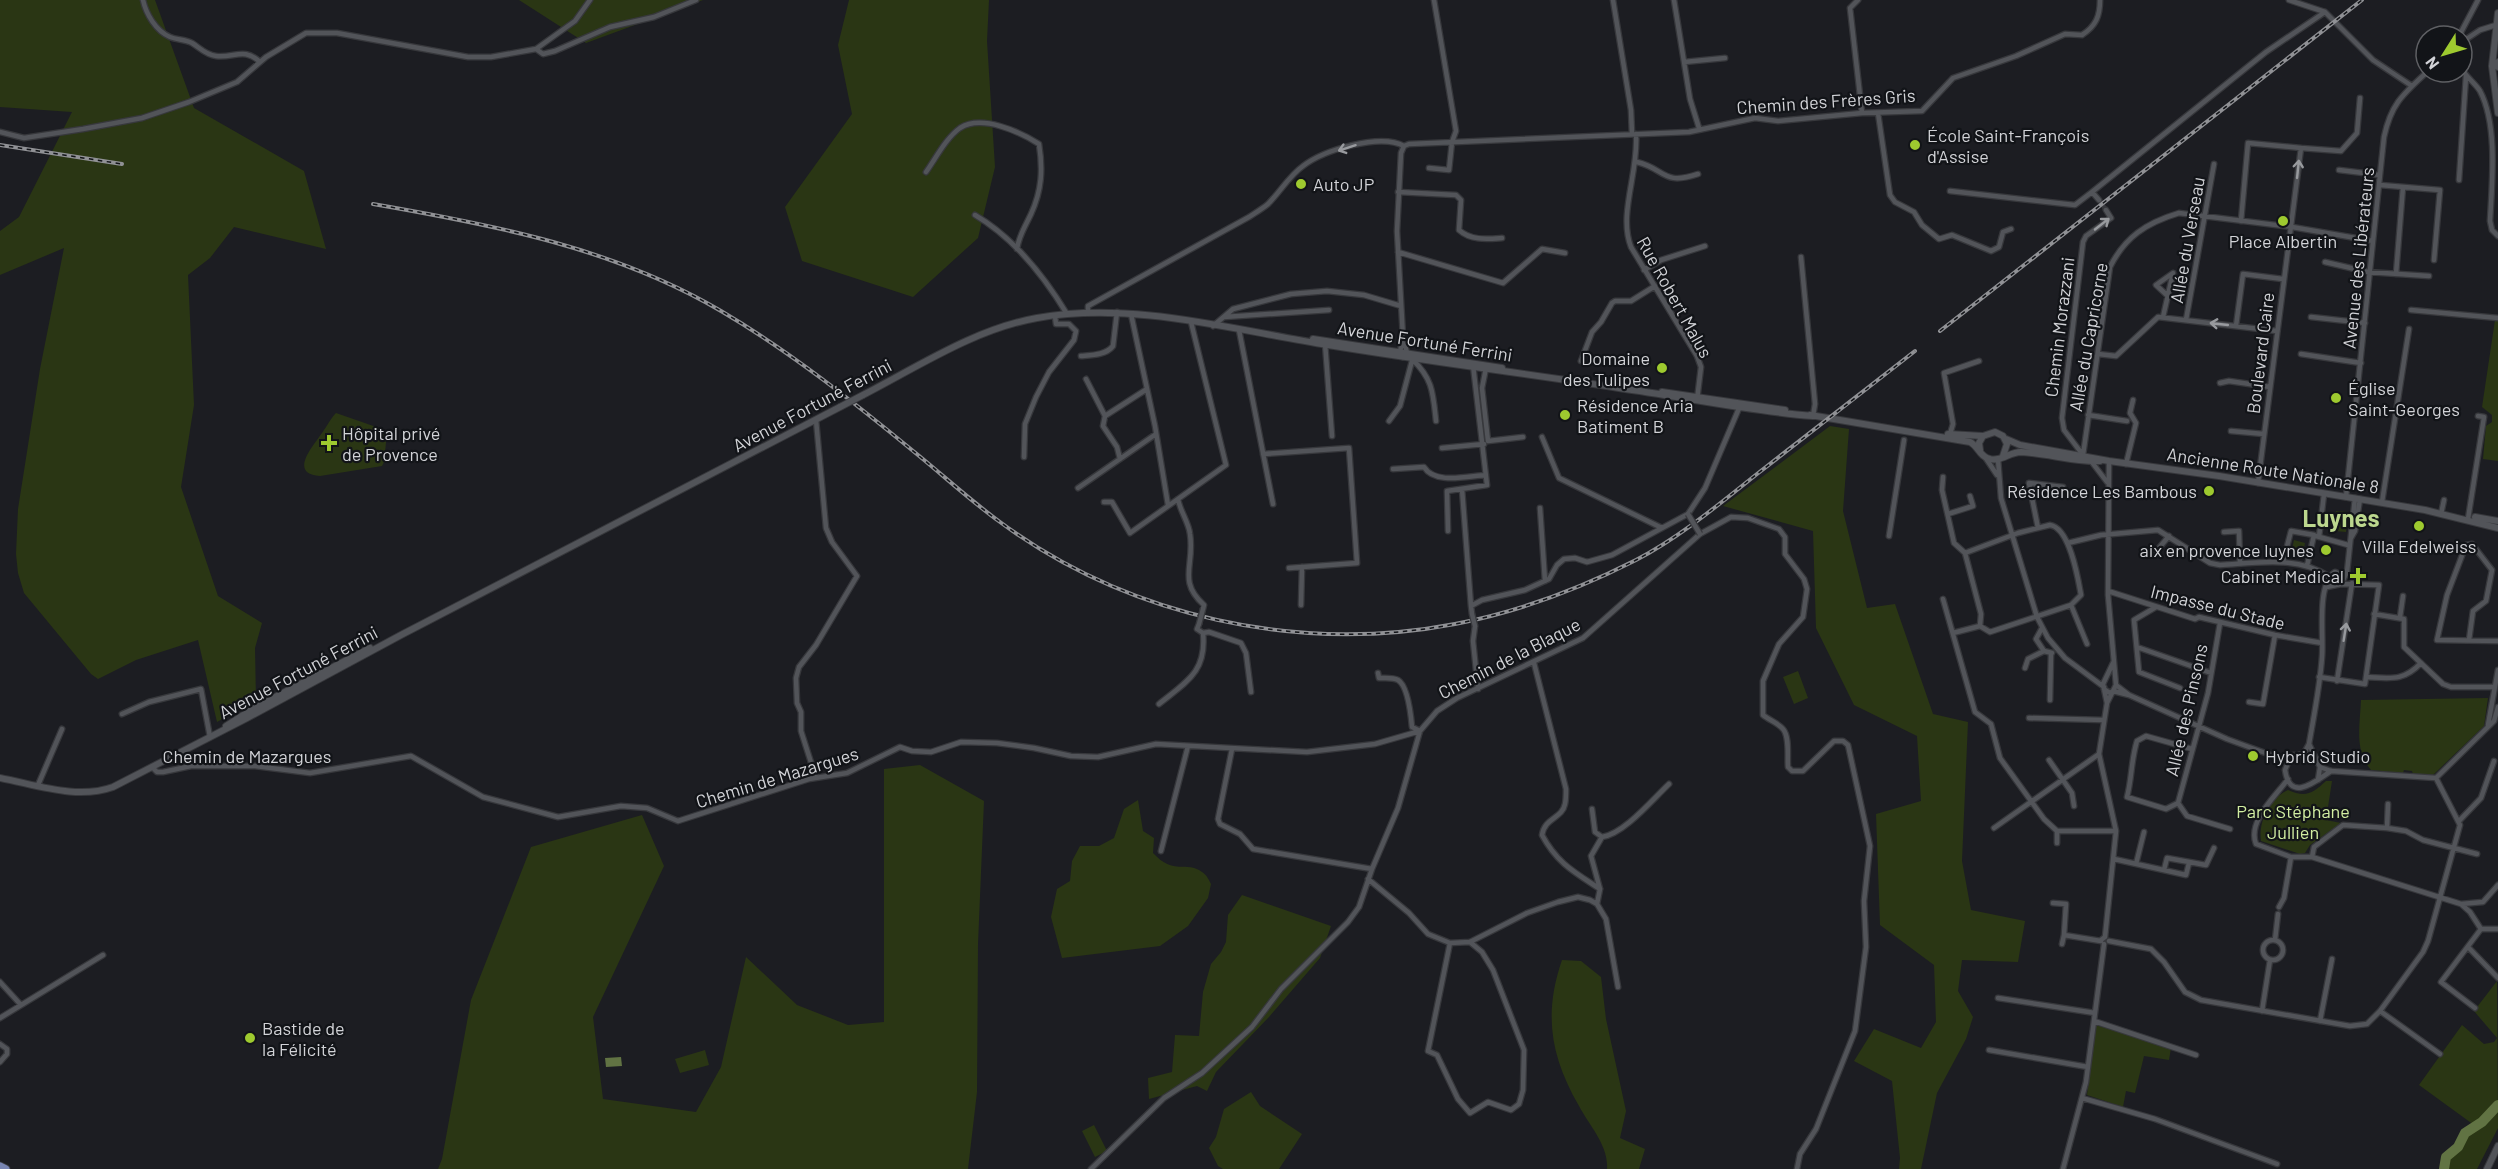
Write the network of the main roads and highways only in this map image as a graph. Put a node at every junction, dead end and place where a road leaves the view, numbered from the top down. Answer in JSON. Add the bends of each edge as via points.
{"nodes":[{"id":1,"x":2498,"y":13,"type":"edge"},
{"id":2,"x":2498,"y":62,"type":"edge"},
{"id":3,"x":2498,"y":67,"type":"edge"},
{"id":4,"x":2498,"y":114,"type":"edge"},
{"id":5,"x":1855,"y":422,"type":"junction"},
{"id":6,"x":1983,"y":436,"type":"junction"},
{"id":7,"x":2006,"y":439,"type":"junction"},
{"id":8,"x":1983,"y":454,"type":"junction"},
{"id":9,"x":2000,"y":458,"type":"junction"},
{"id":10,"x":2109,"y":461,"type":"junction"},
{"id":11,"x":2469,"y":518,"type":"junction"},
{"id":12,"x":2498,"y":521,"type":"edge"},
{"id":13,"x":2498,"y":528,"type":"edge"},
{"id":14,"x":0,"y":778,"type":"edge"},
{"id":15,"x":2498,"y":1146,"type":"edge"},
{"id":16,"x":0,"y":1166,"type":"edge"},
{"id":17,"x":6,"y":1169,"type":"edge"},
{"id":18,"x":2487,"y":1169,"type":"edge"}],
"edges":[{"from":1,"to":4,"type":"main road","via":[[2492,66]]},
{"from":2,"to":3,"type":"main road"},
{"from":5,"to":6,"type":"main road","name":"Avenue Fortuné Ferrini"},
{"from":5,"to":8,"type":"main road","name":"Avenue Fortuné Ferrini","via":[[1970,442]]},
{"from":5,"to":14,"type":"main road","name":"Avenue Fortuné Ferrini","bridge":true,"via":[[1117,312],[1055,316],[992,331],[863,395],[400,635],[349,657],[254,708],[210,737],[113,787],[78,793]]},
{"from":6,"to":7,"type":"main road","via":[[1995,432]]},
{"from":6,"to":8,"type":"main road","via":[[1979,443]]},
{"from":7,"to":9,"type":"main road","via":[[2007,448]]},
{"from":7,"to":10,"type":"main road","name":"Ancienne Route Nationale 8"},
{"from":8,"to":9,"type":"main road"},
{"from":9,"to":10,"type":"main road","name":"Ancienne Route Nationale 8","via":[[2024,452]]},
{"from":10,"to":11,"type":"main road","name":"Ancienne Route Nationale 8"},
{"from":11,"to":12,"type":"main road","name":"Ancienne Route Nationale 8"},
{"from":11,"to":13,"type":"main road","name":"Ancienne Route Nationale 8"},
{"from":15,"to":18,"type":"main road"},
{"from":16,"to":17,"type":"main road"}]}
